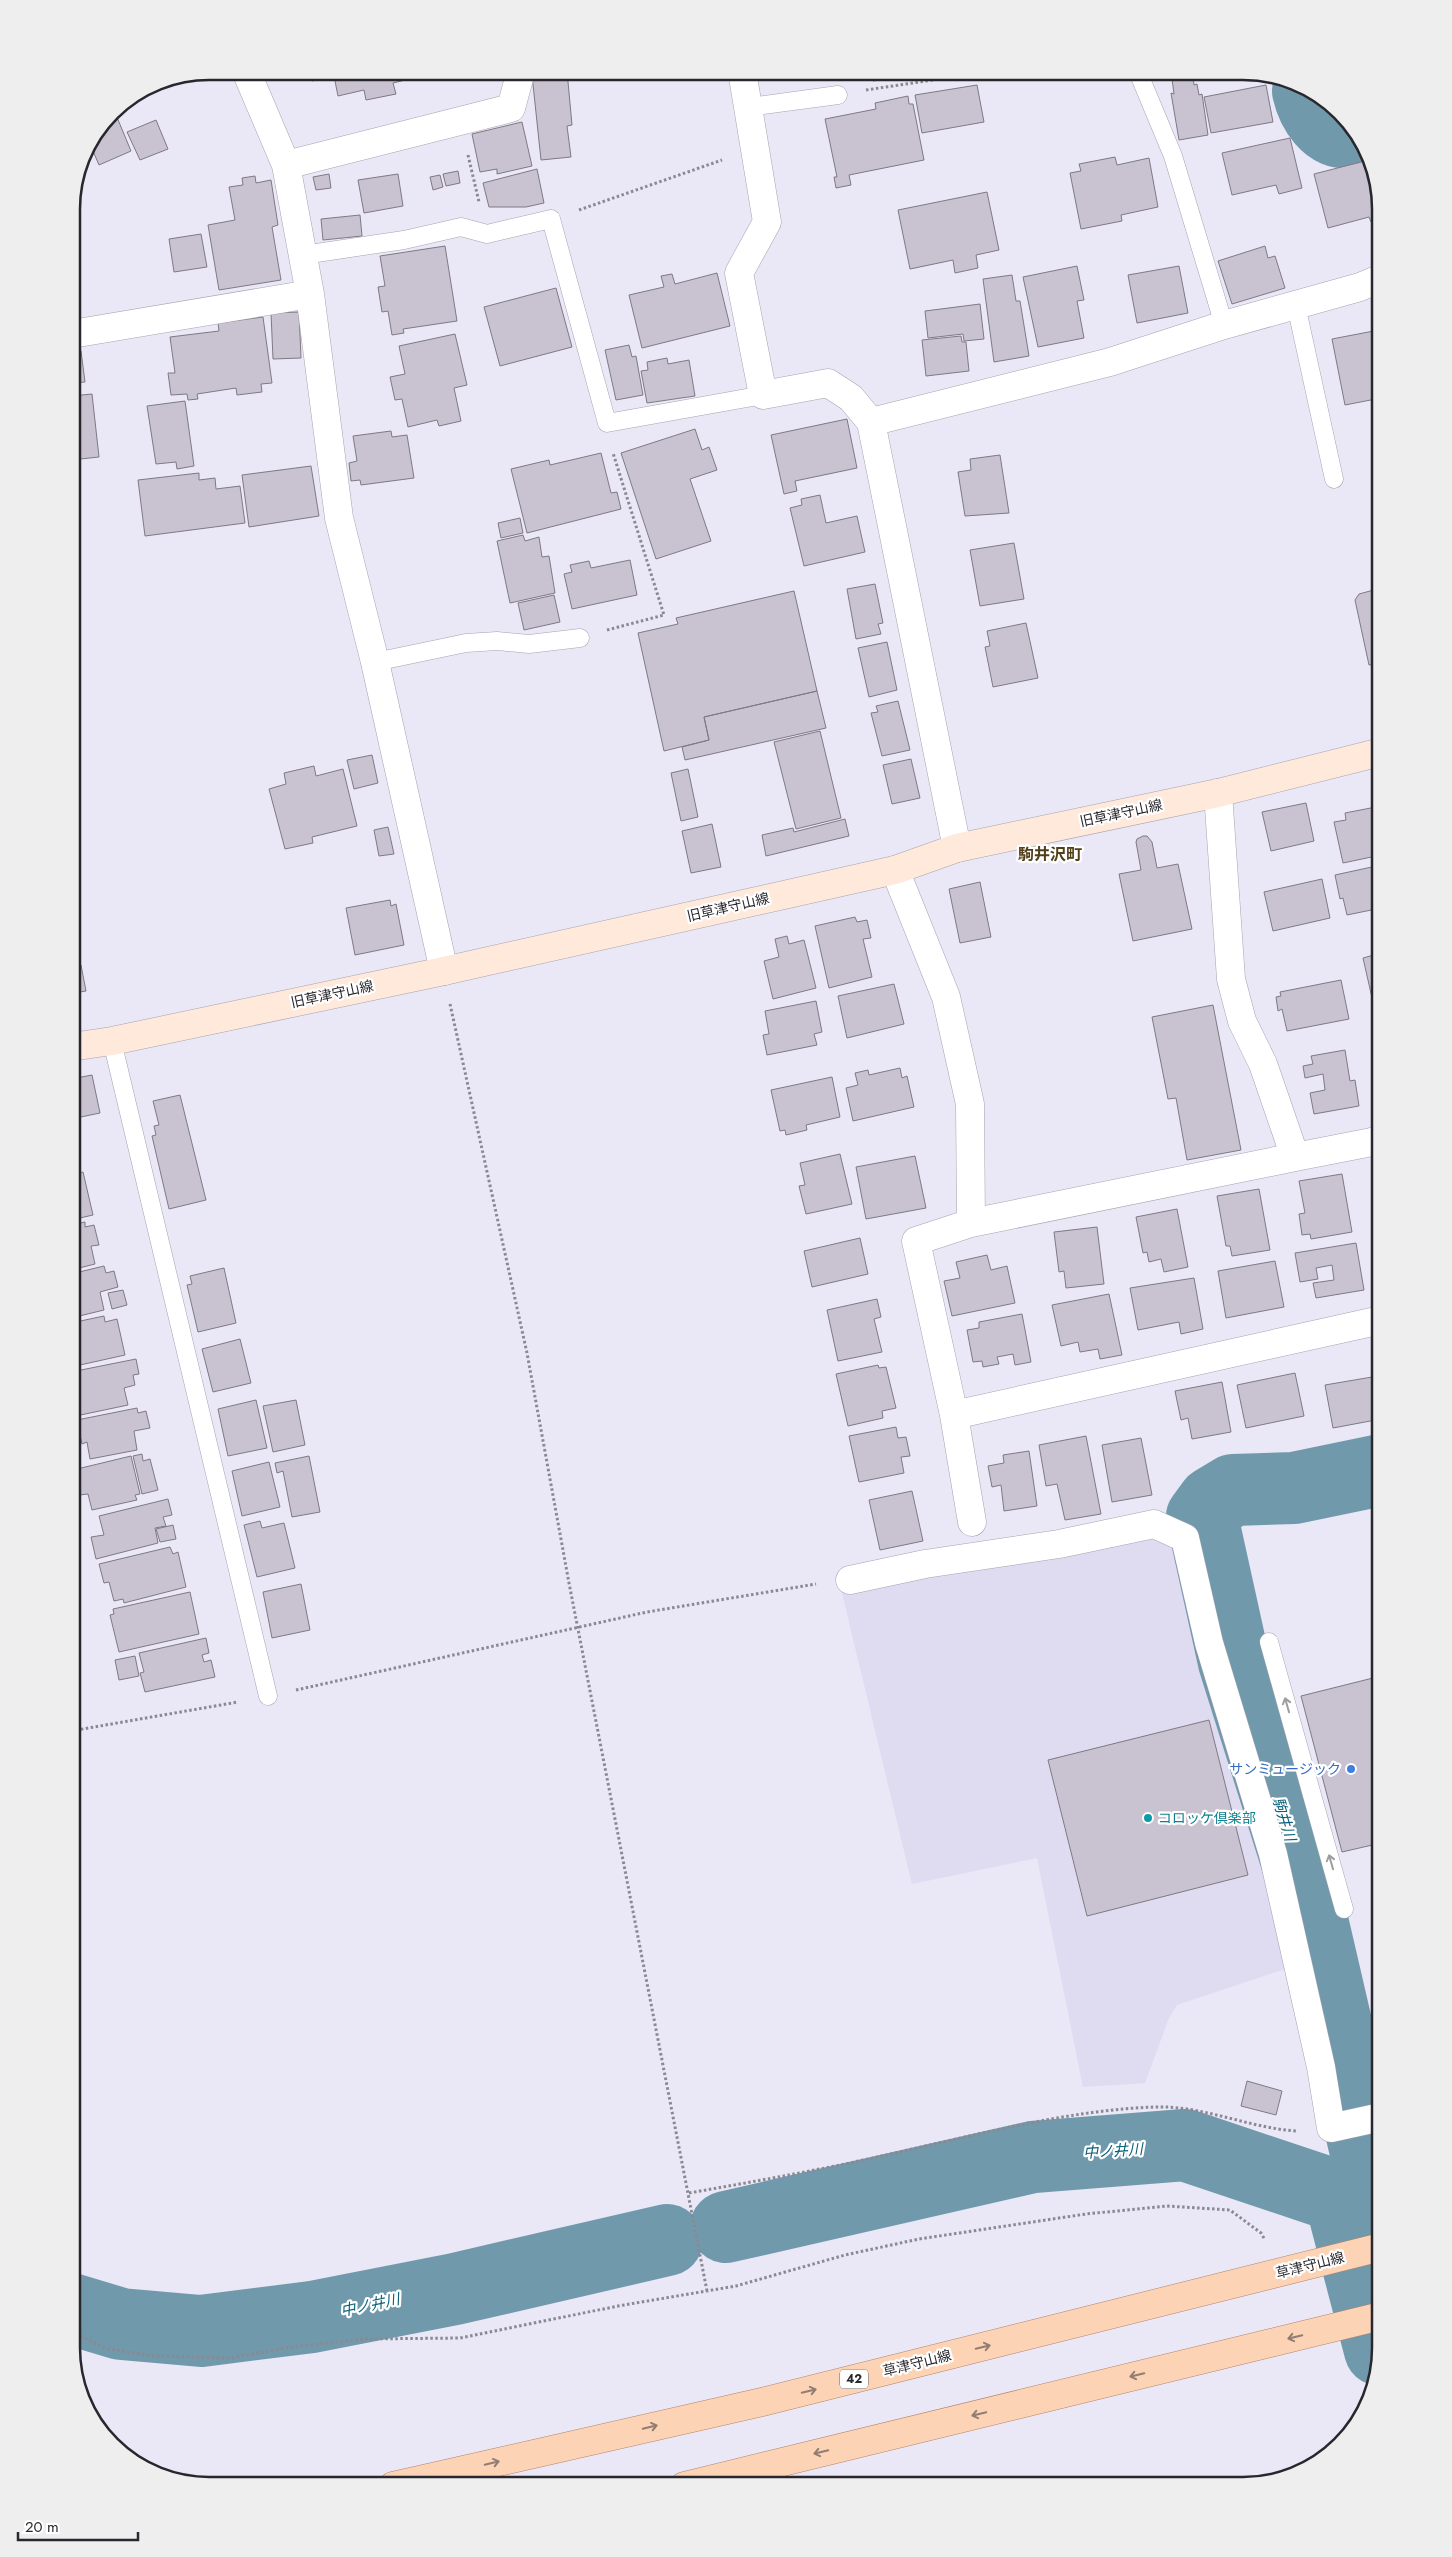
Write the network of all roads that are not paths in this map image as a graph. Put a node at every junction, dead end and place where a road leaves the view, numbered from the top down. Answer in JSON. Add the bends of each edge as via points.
{"nodes":[{"id":1,"x":250,"y":80,"type":"edge"},
{"id":2,"x":519,"y":80,"type":"edge"},
{"id":3,"x":744,"y":80,"type":"edge"},
{"id":4,"x":1141,"y":80,"type":"edge"},
{"id":5,"x":838,"y":95,"type":"road end"},
{"id":6,"x":749,"y":107,"type":"junction"},
{"id":7,"x":286,"y":165,"type":"junction"},
{"id":8,"x":303,"y":255,"type":"junction"},
{"id":9,"x":1372,"y":282,"type":"edge"},
{"id":10,"x":310,"y":294,"type":"junction"},
{"id":11,"x":1296,"y":305,"type":"junction"},
{"id":12,"x":1224,"y":325,"type":"junction"},
{"id":13,"x":80,"y":333,"type":"edge"},
{"id":14,"x":763,"y":394,"type":"junction"},
{"id":15,"x":871,"y":422,"type":"junction"},
{"id":16,"x":1334,"y":480,"type":"dead end"},
{"id":17,"x":580,"y":638,"type":"road end"},
{"id":18,"x":375,"y":662,"type":"junction"},
{"id":19,"x":1372,"y":754,"type":"edge"},
{"id":20,"x":1218,"y":793,"type":"junction"},
{"id":21,"x":957,"y":848,"type":"junction"},
{"id":22,"x":895,"y":870,"type":"junction"},
{"id":23,"x":444,"y":971,"type":"junction"},
{"id":24,"x":112,"y":1041,"type":"junction"},
{"id":25,"x":80,"y":1046,"type":"edge"},
{"id":26,"x":1372,"y":1142,"type":"edge"},
{"id":27,"x":1295,"y":1157,"type":"junction"},
{"id":28,"x":971,"y":1223,"type":"junction"},
{"id":29,"x":1372,"y":1322,"type":"edge"},
{"id":30,"x":954,"y":1415,"type":"junction"},
{"id":31,"x":972,"y":1522,"type":"dead end"},
{"id":32,"x":850,"y":1580,"type":"road end"},
{"id":33,"x":1269,"y":1642,"type":"dead end"},
{"id":34,"x":268,"y":1696,"type":"road end"},
{"id":35,"x":1344,"y":1909,"type":"dead end"},
{"id":36,"x":1372,"y":2118,"type":"edge"},
{"id":37,"x":1372,"y":2249,"type":"edge"},
{"id":38,"x":1372,"y":2318,"type":"edge"},
{"id":39,"x":433,"y":2477,"type":"edge"},
{"id":40,"x":747,"y":2477,"type":"edge"}],
"edges":[{"from":1,"to":7,"type":"street"},
{"from":2,"to":7,"type":"street","via":[[511,108]]},
{"from":3,"to":6,"type":"street"},
{"from":4,"to":12,"type":"lane","via":[[1173,156]]},
{"from":5,"to":6,"type":"lane"},
{"from":6,"to":14,"type":"street","via":[[767,222],[739,273]]},
{"from":7,"to":8,"type":"street"},
{"from":8,"to":10,"type":"street"},
{"from":8,"to":14,"type":"lane","via":[[404,240],[461,227],[487,234],[551,219],[606,423]]},
{"from":9,"to":11,"type":"street"},
{"from":10,"to":13,"type":"street"},
{"from":10,"to":18,"type":"street","via":[[339,518]]},
{"from":11,"to":12,"type":"street"},
{"from":11,"to":16,"type":"lane"},
{"from":12,"to":15,"type":"street","via":[[1110,362]]},
{"from":14,"to":15,"type":"street","via":[[828,383],[851,398]]},
{"from":15,"to":21,"type":"street"},
{"from":17,"to":18,"type":"lane","via":[[529,644],[466,643]]},
{"from":18,"to":23,"type":"street"},
{"from":19,"to":20,"type":"street","name":"旧草津守山線"},
{"from":20,"to":21,"type":"street","name":"旧草津守山線"},
{"from":20,"to":27,"type":"street","via":[[1231,979],[1242,1021],[1263,1064]]},
{"from":21,"to":22,"type":"street","name":"旧草津守山線"},
{"from":22,"to":23,"type":"street","name":"旧草津守山線"},
{"from":22,"to":28,"type":"street","via":[[946,997],[970,1104]]},
{"from":23,"to":24,"type":"street","name":"旧草津守山線"},
{"from":24,"to":25,"type":"street","name":"旧草津守山線"},
{"from":24,"to":34,"type":"lane"},
{"from":26,"to":27,"type":"street"},
{"from":27,"to":28,"type":"street"},
{"from":28,"to":30,"type":"street","via":[[916,1241]]},
{"from":29,"to":30,"type":"street"},
{"from":30,"to":31,"type":"street"},
{"from":32,"to":36,"type":"street","via":[[1154,1524],[1185,1538],[1209,1643],[1273,1854],[1336,2126]]},
{"from":35,"to":33,"type":"lane","one_way":true},
{"from":39,"to":37,"type":"main road","name":"草津守山線","number":"42","one_way":true,"via":[[762,2402]]},
{"from":38,"to":40,"type":"main road","one_way":true}]}
